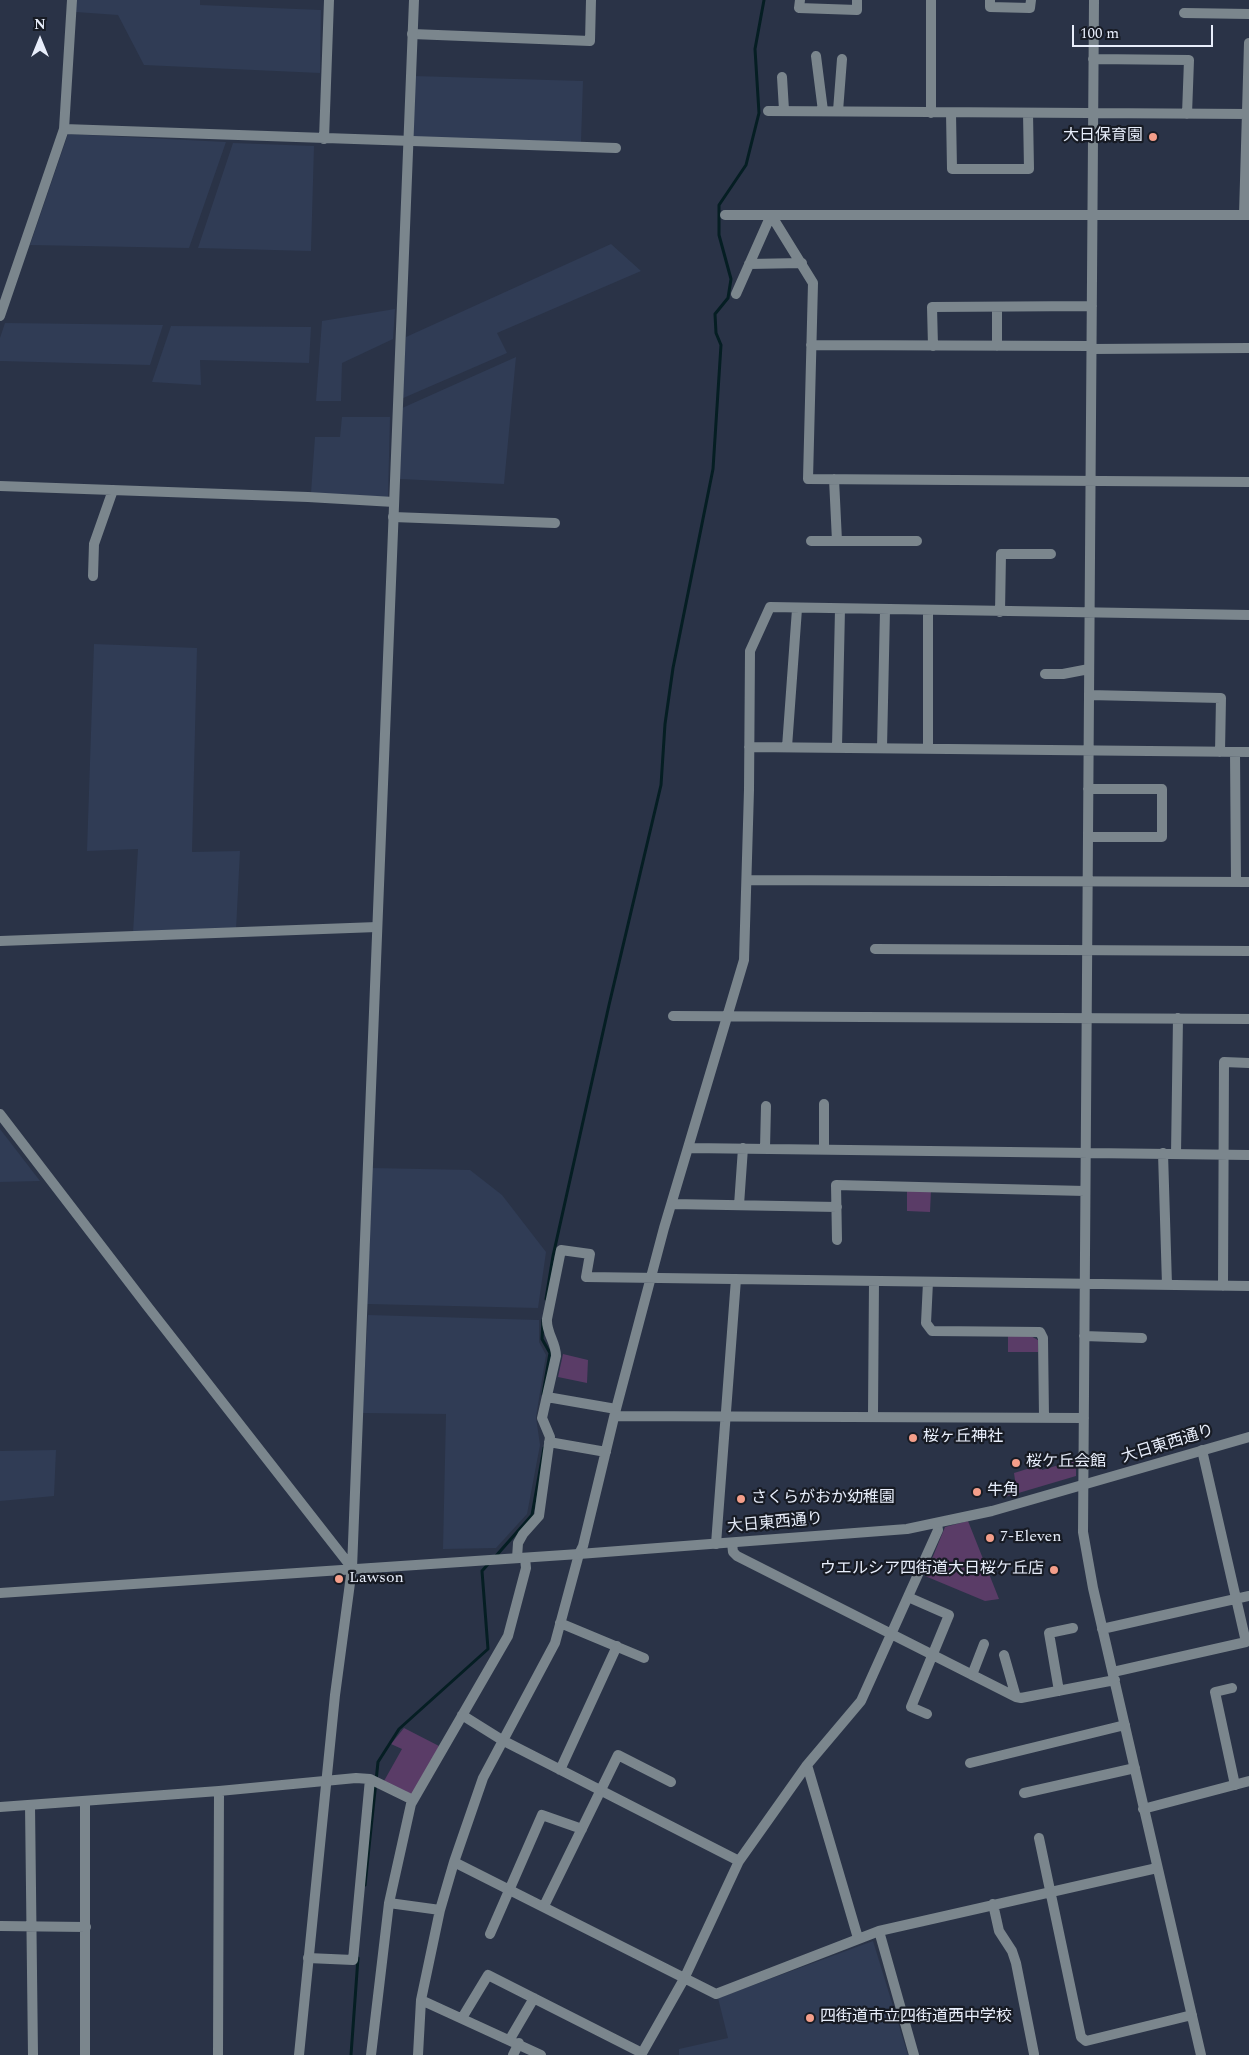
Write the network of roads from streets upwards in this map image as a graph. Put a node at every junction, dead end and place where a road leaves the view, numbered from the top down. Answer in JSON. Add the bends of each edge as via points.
{"nodes":[{"id":1,"x":72,"y":0,"type":"edge"},
{"id":2,"x":329,"y":0,"type":"edge"},
{"id":3,"x":414,"y":0,"type":"edge"},
{"id":4,"x":591,"y":0,"type":"edge"},
{"id":5,"x":800,"y":0,"type":"edge"},
{"id":6,"x":857,"y":0,"type":"edge"},
{"id":7,"x":931,"y":0,"type":"edge"},
{"id":8,"x":990,"y":0,"type":"edge"},
{"id":9,"x":1031,"y":0,"type":"edge"},
{"id":10,"x":1094,"y":0,"type":"edge"},
{"id":11,"x":1184,"y":13,"type":"dead end"},
{"id":12,"x":1249,"y":14,"type":"edge"},
{"id":13,"x":412,"y":34,"type":"junction"},
{"id":14,"x":1249,"y":44,"type":"edge"},
{"id":15,"x":816,"y":56,"type":"dead end"},
{"id":16,"x":842,"y":59,"type":"dead end"},
{"id":17,"x":1093,"y":59,"type":"junction"},
{"id":18,"x":1249,"y":62,"type":"edge"},
{"id":19,"x":782,"y":77,"type":"dead end"},
{"id":20,"x":784,"y":110,"type":"junction"},
{"id":21,"x":768,"y":111,"type":"dead end"},
{"id":22,"x":823,"y":111,"type":"junction"},
{"id":23,"x":838,"y":111,"type":"junction"},
{"id":24,"x":931,"y":113,"type":"junction"},
{"id":25,"x":951,"y":113,"type":"junction"},
{"id":26,"x":1028,"y":113,"type":"junction"},
{"id":27,"x":1093,"y":113,"type":"junction"},
{"id":28,"x":1188,"y":114,"type":"junction"},
{"id":29,"x":1248,"y":114,"type":"edge"},
{"id":30,"x":64,"y":129,"type":"junction"},
{"id":31,"x":324,"y":139,"type":"junction"},
{"id":32,"x":408,"y":143,"type":"junction"},
{"id":33,"x":616,"y":148,"type":"dead end"},
{"id":34,"x":725,"y":215,"type":"dead end"},
{"id":35,"x":771,"y":215,"type":"junction"},
{"id":36,"x":1092,"y":215,"type":"junction"},
{"id":37,"x":1247,"y":215,"type":"edge"},
{"id":38,"x":802,"y":263,"type":"junction"},
{"id":39,"x":750,"y":264,"type":"junction"},
{"id":40,"x":736,"y":294,"type":"dead end"},
{"id":41,"x":997,"y":306,"type":"junction"},
{"id":42,"x":1092,"y":306,"type":"junction"},
{"id":43,"x":0,"y":316,"type":"edge"},
{"id":44,"x":811,"y":345,"type":"junction"},
{"id":45,"x":933,"y":346,"type":"junction"},
{"id":46,"x":997,"y":346,"type":"junction"},
{"id":47,"x":1091,"y":347,"type":"junction"},
{"id":48,"x":1249,"y":348,"type":"edge"},
{"id":49,"x":834,"y":479,"type":"junction"},
{"id":50,"x":1090,"y":480,"type":"junction"},
{"id":51,"x":1249,"y":482,"type":"edge"},
{"id":52,"x":0,"y":486,"type":"edge"},
{"id":53,"x":114,"y":490,"type":"junction"},
{"id":54,"x":394,"y":502,"type":"junction"},
{"id":55,"x":393,"y":517,"type":"junction"},
{"id":56,"x":555,"y":523,"type":"dead end"},
{"id":57,"x":811,"y":541,"type":"dead end"},
{"id":58,"x":837,"y":541,"type":"junction"},
{"id":59,"x":917,"y":541,"type":"dead end"},
{"id":60,"x":1051,"y":554,"type":"dead end"},
{"id":61,"x":93,"y":576,"type":"dead end"},
{"id":62,"x":797,"y":608,"type":"junction"},
{"id":63,"x":840,"y":609,"type":"junction"},
{"id":64,"x":885,"y":610,"type":"junction"},
{"id":65,"x":928,"y":611,"type":"junction"},
{"id":66,"x":1000,"y":612,"type":"junction"},
{"id":67,"x":1089,"y":614,"type":"junction"},
{"id":68,"x":1249,"y":615,"type":"edge"},
{"id":69,"x":1089,"y":668,"type":"junction"},
{"id":70,"x":1045,"y":674,"type":"dead end"},
{"id":71,"x":1089,"y":696,"type":"junction"},
{"id":72,"x":749,"y":746,"type":"junction"},
{"id":73,"x":787,"y":747,"type":"junction"},
{"id":74,"x":837,"y":748,"type":"junction"},
{"id":75,"x":882,"y":748,"type":"junction"},
{"id":76,"x":928,"y":749,"type":"junction"},
{"id":77,"x":1088,"y":750,"type":"junction"},
{"id":78,"x":1220,"y":752,"type":"junction"},
{"id":79,"x":1235,"y":752,"type":"junction"},
{"id":80,"x":1249,"y":752,"type":"edge"},
{"id":81,"x":1088,"y":789,"type":"junction"},
{"id":82,"x":1088,"y":837,"type":"junction"},
{"id":83,"x":747,"y":880,"type":"junction"},
{"id":84,"x":1087,"y":882,"type":"junction"},
{"id":85,"x":1236,"y":882,"type":"junction"},
{"id":86,"x":1249,"y":882,"type":"edge"},
{"id":87,"x":377,"y":927,"type":"junction"},
{"id":88,"x":0,"y":941,"type":"edge"},
{"id":89,"x":1087,"y":948,"type":"junction"},
{"id":90,"x":875,"y":949,"type":"dead end"},
{"id":91,"x":1249,"y":951,"type":"edge"},
{"id":92,"x":673,"y":1016,"type":"dead end"},
{"id":93,"x":729,"y":1016,"type":"junction"},
{"id":94,"x":1086,"y":1018,"type":"junction"},
{"id":95,"x":1178,"y":1018,"type":"junction"},
{"id":96,"x":1249,"y":1018,"type":"edge"},
{"id":97,"x":1249,"y":1063,"type":"edge"},
{"id":98,"x":824,"y":1104,"type":"dead end"},
{"id":99,"x":766,"y":1106,"type":"dead end"},
{"id":100,"x":0,"y":1114,"type":"edge"},
{"id":101,"x":689,"y":1148,"type":"junction"},
{"id":102,"x":743,"y":1148,"type":"junction"},
{"id":103,"x":765,"y":1148,"type":"junction"},
{"id":104,"x":824,"y":1149,"type":"junction"},
{"id":105,"x":1086,"y":1152,"type":"junction"},
{"id":106,"x":1164,"y":1154,"type":"junction"},
{"id":107,"x":1176,"y":1154,"type":"junction"},
{"id":108,"x":1223,"y":1154,"type":"junction"},
{"id":109,"x":1249,"y":1155,"type":"edge"},
{"id":110,"x":1085,"y":1191,"type":"junction"},
{"id":111,"x":672,"y":1204,"type":"junction"},
{"id":112,"x":739,"y":1205,"type":"junction"},
{"id":113,"x":837,"y":1207,"type":"junction"},
{"id":114,"x":837,"y":1240,"type":"dead end"},
{"id":115,"x":652,"y":1278,"type":"junction"},
{"id":116,"x":736,"y":1279,"type":"junction"},
{"id":117,"x":874,"y":1281,"type":"junction"},
{"id":118,"x":928,"y":1282,"type":"junction"},
{"id":119,"x":1085,"y":1284,"type":"junction"},
{"id":120,"x":1167,"y":1285,"type":"junction"},
{"id":121,"x":1223,"y":1286,"type":"junction"},
{"id":122,"x":1249,"y":1286,"type":"edge"},
{"id":123,"x":1084,"y":1336,"type":"junction"},
{"id":124,"x":1142,"y":1338,"type":"dead end"},
{"id":125,"x":547,"y":1397,"type":"junction"},
{"id":126,"x":615,"y":1412,"type":"junction"},
{"id":127,"x":873,"y":1415,"type":"junction"},
{"id":128,"x":725,"y":1416,"type":"junction"},
{"id":129,"x":1044,"y":1417,"type":"junction"},
{"id":130,"x":1084,"y":1418,"type":"junction"},
{"id":131,"x":1249,"y":1437,"type":"edge"},
{"id":132,"x":549,"y":1442,"type":"junction"},
{"id":133,"x":1202,"y":1450,"type":"junction"},
{"id":134,"x":606,"y":1452,"type":"junction"},
{"id":135,"x":1083,"y":1487,"type":"junction"},
{"id":136,"x":937,"y":1524,"type":"junction"},
{"id":137,"x":732,"y":1543,"type":"junction"},
{"id":138,"x":716,"y":1544,"type":"junction"},
{"id":139,"x":579,"y":1554,"type":"junction"},
{"id":140,"x":521,"y":1558,"type":"junction"},
{"id":141,"x":352,"y":1568,"type":"junction"},
{"id":142,"x":0,"y":1592,"type":"edge"},
{"id":143,"x":1249,"y":1596,"type":"edge"},
{"id":144,"x":908,"y":1597,"type":"junction"},
{"id":145,"x":1237,"y":1598,"type":"junction"},
{"id":146,"x":560,"y":1623,"type":"junction"},
{"id":147,"x":1073,"y":1628,"type":"dead end"},
{"id":148,"x":1102,"y":1629,"type":"junction"},
{"id":149,"x":892,"y":1634,"type":"junction"},
{"id":150,"x":984,"y":1644,"type":"dead end"},
{"id":151,"x":617,"y":1646,"type":"junction"},
{"id":152,"x":934,"y":1655,"type":"junction"},
{"id":153,"x":1004,"y":1655,"type":"dead end"},
{"id":154,"x":644,"y":1658,"type":"dead end"},
{"id":155,"x":972,"y":1675,"type":"junction"},
{"id":156,"x":1114,"y":1676,"type":"junction"},
{"id":157,"x":1232,"y":1688,"type":"dead end"},
{"id":158,"x":1059,"y":1691,"type":"junction"},
{"id":159,"x":1016,"y":1697,"type":"junction"},
{"id":160,"x":927,"y":1714,"type":"dead end"},
{"id":161,"x":462,"y":1715,"type":"junction"},
{"id":162,"x":1125,"y":1725,"type":"junction"},
{"id":163,"x":502,"y":1740,"type":"junction"},
{"id":164,"x":970,"y":1764,"type":"dead end"},
{"id":165,"x":807,"y":1765,"type":"junction"},
{"id":166,"x":1135,"y":1768,"type":"junction"},
{"id":167,"x":560,"y":1770,"type":"junction"},
{"id":168,"x":370,"y":1779,"type":"junction"},
{"id":169,"x":326,"y":1780,"type":"junction"},
{"id":170,"x":1249,"y":1781,"type":"edge"},
{"id":171,"x":671,"y":1782,"type":"dead end"},
{"id":172,"x":1235,"y":1785,"type":"junction"},
{"id":173,"x":219,"y":1791,"type":"junction"},
{"id":174,"x":600,"y":1791,"type":"junction"},
{"id":175,"x":1024,"y":1793,"type":"dead end"},
{"id":176,"x":413,"y":1800,"type":"junction"},
{"id":177,"x":85,"y":1801,"type":"junction"},
{"id":178,"x":30,"y":1805,"type":"junction"},
{"id":179,"x":0,"y":1807,"type":"edge"},
{"id":180,"x":1143,"y":1809,"type":"junction"},
{"id":181,"x":582,"y":1829,"type":"junction"},
{"id":182,"x":1039,"y":1838,"type":"dead end"},
{"id":183,"x":739,"y":1860,"type":"junction"},
{"id":184,"x":454,"y":1862,"type":"junction"},
{"id":185,"x":1157,"y":1868,"type":"junction"},
{"id":186,"x":510,"y":1889,"type":"junction"},
{"id":187,"x":1050,"y":1891,"type":"junction"},
{"id":188,"x":389,"y":1903,"type":"junction"},
{"id":189,"x":993,"y":1904,"type":"junction"},
{"id":190,"x":544,"y":1906,"type":"junction"},
{"id":191,"x":440,"y":1910,"type":"junction"},
{"id":192,"x":0,"y":1926,"type":"edge"},
{"id":193,"x":32,"y":1927,"type":"junction"},
{"id":194,"x":86,"y":1927,"type":"junction"},
{"id":195,"x":879,"y":1931,"type":"junction"},
{"id":196,"x":490,"y":1934,"type":"dead end"},
{"id":197,"x":858,"y":1938,"type":"junction"},
{"id":198,"x":308,"y":1958,"type":"junction"},
{"id":199,"x":684,"y":1980,"type":"junction"},
{"id":200,"x":534,"y":1998,"type":"junction"},
{"id":201,"x":421,"y":2000,"type":"junction"},
{"id":202,"x":1192,"y":2015,"type":"junction"},
{"id":203,"x":462,"y":2018,"type":"junction"},
{"id":204,"x":514,"y":2041,"type":"junction"},
{"id":205,"x":641,"y":2054,"type":"edge"},
{"id":206,"x":1034,"y":2054,"type":"edge"},
{"id":207,"x":33,"y":2055,"type":"edge"},
{"id":208,"x":85,"y":2055,"type":"edge"},
{"id":209,"x":218,"y":2055,"type":"edge"},
{"id":210,"x":299,"y":2055,"type":"edge"},
{"id":211,"x":371,"y":2055,"type":"edge"},
{"id":212,"x":418,"y":2055,"type":"edge"},
{"id":213,"x":513,"y":2055,"type":"edge"},
{"id":214,"x":541,"y":2055,"type":"edge"},
{"id":215,"x":914,"y":2055,"type":"edge"},
{"id":216,"x":1201,"y":2055,"type":"edge"}],
"edges":[{"from":1,"to":30,"type":"street"},
{"from":2,"to":31,"type":"street"},
{"from":3,"to":13,"type":"street"},
{"from":4,"to":13,"type":"street","via":[[590,41]]},
{"from":5,"to":6,"type":"street","via":[[799,8],[857,10]]},
{"from":7,"to":24,"type":"street"},
{"from":8,"to":9,"type":"street","via":[[990,7],[1030,8]]},
{"from":10,"to":17,"type":"street"},
{"from":11,"to":12,"type":"street"},
{"from":13,"to":32,"type":"street"},
{"from":14,"to":18,"type":"street"},
{"from":15,"to":22,"type":"street"},
{"from":16,"to":23,"type":"street"},
{"from":17,"to":27,"type":"street"},
{"from":17,"to":28,"type":"street","via":[[1188,60]]},
{"from":18,"to":29,"type":"street"},
{"from":19,"to":20,"type":"street"},
{"from":20,"to":21,"type":"street"},
{"from":20,"to":22,"type":"street"},
{"from":22,"to":23,"type":"street"},
{"from":23,"to":24,"type":"street"},
{"from":24,"to":25,"type":"street"},
{"from":25,"to":26,"type":"street"},
{"from":25,"to":26,"type":"street","via":[[952,168],[1029,170]]},
{"from":26,"to":27,"type":"street"},
{"from":27,"to":28,"type":"street"},
{"from":27,"to":36,"type":"street"},
{"from":28,"to":29,"type":"street"},
{"from":29,"to":37,"type":"street"},
{"from":30,"to":31,"type":"street"},
{"from":30,"to":43,"type":"street"},
{"from":31,"to":32,"type":"street"},
{"from":32,"to":33,"type":"street"},
{"from":32,"to":54,"type":"street"},
{"from":34,"to":35,"type":"street"},
{"from":35,"to":36,"type":"street"},
{"from":35,"to":38,"type":"street"},
{"from":35,"to":39,"type":"street"},
{"from":36,"to":37,"type":"street"},
{"from":36,"to":42,"type":"street"},
{"from":38,"to":39,"type":"street"},
{"from":38,"to":44,"type":"street","via":[[813,283]]},
{"from":39,"to":40,"type":"street"},
{"from":41,"to":42,"type":"street"},
{"from":41,"to":45,"type":"street","via":[[932,307]]},
{"from":41,"to":46,"type":"street"},
{"from":42,"to":47,"type":"street"},
{"from":44,"to":45,"type":"street"},
{"from":44,"to":49,"type":"street","via":[[808,479]]},
{"from":45,"to":46,"type":"street"},
{"from":46,"to":47,"type":"street"},
{"from":47,"to":48,"type":"street"},
{"from":47,"to":50,"type":"street"},
{"from":49,"to":50,"type":"street"},
{"from":49,"to":58,"type":"street"},
{"from":50,"to":51,"type":"street"},
{"from":50,"to":67,"type":"street"},
{"from":52,"to":53,"type":"street"},
{"from":53,"to":54,"type":"street"},
{"from":53,"to":61,"type":"street","via":[[94,544]]},
{"from":54,"to":55,"type":"street"},
{"from":55,"to":56,"type":"street"},
{"from":55,"to":87,"type":"street"},
{"from":57,"to":58,"type":"street"},
{"from":58,"to":59,"type":"street"},
{"from":60,"to":66,"type":"street","via":[[1001,554]]},
{"from":62,"to":63,"type":"street"},
{"from":62,"to":72,"type":"street","via":[[770,607],[750,651]]},
{"from":62,"to":73,"type":"street"},
{"from":63,"to":64,"type":"street"},
{"from":63,"to":74,"type":"street"},
{"from":64,"to":65,"type":"street"},
{"from":64,"to":75,"type":"street"},
{"from":65,"to":66,"type":"street"},
{"from":65,"to":76,"type":"street"},
{"from":66,"to":67,"type":"street"},
{"from":67,"to":68,"type":"street"},
{"from":67,"to":69,"type":"street"},
{"from":69,"to":70,"type":"street"},
{"from":69,"to":71,"type":"street"},
{"from":71,"to":77,"type":"street"},
{"from":71,"to":78,"type":"street","via":[[1221,698]]},
{"from":72,"to":73,"type":"street"},
{"from":72,"to":83,"type":"street"},
{"from":73,"to":74,"type":"street"},
{"from":74,"to":75,"type":"street"},
{"from":75,"to":76,"type":"street"},
{"from":76,"to":77,"type":"street"},
{"from":77,"to":78,"type":"street"},
{"from":77,"to":81,"type":"street"},
{"from":78,"to":79,"type":"street"},
{"from":79,"to":80,"type":"street"},
{"from":79,"to":85,"type":"street"},
{"from":81,"to":82,"type":"street"},
{"from":81,"to":82,"type":"street","via":[[1162,790],[1162,837]]},
{"from":82,"to":84,"type":"street"},
{"from":83,"to":84,"type":"street"},
{"from":83,"to":93,"type":"street","via":[[744,960]]},
{"from":84,"to":85,"type":"street"},
{"from":84,"to":89,"type":"street"},
{"from":85,"to":86,"type":"street"},
{"from":87,"to":88,"type":"street"},
{"from":87,"to":141,"type":"street"},
{"from":89,"to":90,"type":"street"},
{"from":89,"to":91,"type":"street"},
{"from":89,"to":94,"type":"street"},
{"from":92,"to":93,"type":"street"},
{"from":93,"to":94,"type":"street"},
{"from":93,"to":101,"type":"street"},
{"from":94,"to":95,"type":"street"},
{"from":94,"to":105,"type":"street"},
{"from":95,"to":96,"type":"street"},
{"from":95,"to":107,"type":"street"},
{"from":97,"to":108,"type":"street","via":[[1224,1062]]},
{"from":98,"to":104,"type":"street"},
{"from":99,"to":103,"type":"street"},
{"from":100,"to":141,"type":"street"},
{"from":101,"to":102,"type":"street"},
{"from":101,"to":111,"type":"street"},
{"from":102,"to":103,"type":"street"},
{"from":102,"to":112,"type":"street"},
{"from":103,"to":104,"type":"street"},
{"from":104,"to":105,"type":"street"},
{"from":105,"to":106,"type":"street"},
{"from":105,"to":110,"type":"street"},
{"from":106,"to":107,"type":"street"},
{"from":106,"to":120,"type":"street"},
{"from":107,"to":108,"type":"street"},
{"from":108,"to":109,"type":"street"},
{"from":108,"to":121,"type":"street"},
{"from":110,"to":113,"type":"street","via":[[836,1185]]},
{"from":110,"to":119,"type":"street"},
{"from":111,"to":112,"type":"street"},
{"from":111,"to":115,"type":"street"},
{"from":112,"to":113,"type":"street"},
{"from":113,"to":114,"type":"street"},
{"from":115,"to":116,"type":"street"},
{"from":115,"to":125,"type":"street","via":[[586,1277],[590,1254],[561,1250],[547,1319],[548,1333],[556,1348]]},
{"from":115,"to":126,"type":"street"},
{"from":116,"to":117,"type":"street"},
{"from":116,"to":128,"type":"street"},
{"from":117,"to":118,"type":"street"},
{"from":117,"to":127,"type":"street"},
{"from":118,"to":119,"type":"street"},
{"from":118,"to":129,"type":"street","via":[[926,1323],[932,1331],[1040,1332],[1043,1338]]},
{"from":119,"to":120,"type":"street"},
{"from":119,"to":123,"type":"street"},
{"from":120,"to":121,"type":"street"},
{"from":121,"to":122,"type":"street"},
{"from":123,"to":124,"type":"street"},
{"from":123,"to":130,"type":"street"},
{"from":125,"to":126,"type":"street"},
{"from":125,"to":132,"type":"street","via":[[542,1418],[550,1436]]},
{"from":126,"to":128,"type":"street"},
{"from":126,"to":134,"type":"street"},
{"from":127,"to":128,"type":"street"},
{"from":127,"to":129,"type":"street"},
{"from":128,"to":138,"type":"street"},
{"from":129,"to":130,"type":"street"},
{"from":130,"to":135,"type":"street"},
{"from":131,"to":133,"type":"street","name":"大日東西通り"},
{"from":132,"to":134,"type":"street"},
{"from":132,"to":140,"type":"street","via":[[539,1516],[518,1543]]},
{"from":133,"to":135,"type":"street","name":"大日東西通り"},
{"from":133,"to":145,"type":"street"},
{"from":134,"to":139,"type":"street","via":[[584,1546]]},
{"from":135,"to":136,"type":"street","name":"大日東西通り"},
{"from":135,"to":148,"type":"street","via":[[1084,1537]]},
{"from":136,"to":137,"type":"street","name":"大日東西通り"},
{"from":136,"to":144,"type":"street","via":[[938,1530]]},
{"from":137,"to":138,"type":"street","name":"大日東西通り"},
{"from":137,"to":149,"type":"street","via":[[737,1556]]},
{"from":138,"to":139,"type":"street","name":"大日東西通り"},
{"from":139,"to":140,"type":"street","name":"大日東西通り"},
{"from":139,"to":146,"type":"street"},
{"from":140,"to":141,"type":"street","name":"大日東西通り"},
{"from":140,"to":161,"type":"street","via":[[526,1568],[508,1636]]},
{"from":141,"to":142,"type":"street","name":"大日東西通り"},
{"from":141,"to":169,"type":"street"},
{"from":143,"to":145,"type":"street"},
{"from":144,"to":149,"type":"street"},
{"from":144,"to":152,"type":"street","via":[[949,1615]]},
{"from":145,"to":148,"type":"street"},
{"from":145,"to":156,"type":"street","via":[[1246,1642]]},
{"from":146,"to":151,"type":"street"},
{"from":146,"to":163,"type":"street","via":[[556,1644]]},
{"from":147,"to":158,"type":"street","via":[[1048,1633]]},
{"from":148,"to":156,"type":"street"},
{"from":149,"to":152,"type":"street"},
{"from":149,"to":165,"type":"street","via":[[861,1701]]},
{"from":150,"to":155,"type":"street"},
{"from":151,"to":154,"type":"street"},
{"from":151,"to":167,"type":"street"},
{"from":152,"to":155,"type":"street"},
{"from":152,"to":160,"type":"street","via":[[911,1707]]},
{"from":153,"to":159,"type":"street"},
{"from":155,"to":159,"type":"street"},
{"from":156,"to":158,"type":"street"},
{"from":156,"to":162,"type":"street"},
{"from":157,"to":172,"type":"street","via":[[1215,1692]]},
{"from":158,"to":159,"type":"street"},
{"from":161,"to":163,"type":"street"},
{"from":161,"to":176,"type":"street"},
{"from":162,"to":164,"type":"street"},
{"from":162,"to":166,"type":"street"},
{"from":163,"to":167,"type":"street"},
{"from":163,"to":184,"type":"street","via":[[484,1778]]},
{"from":165,"to":183,"type":"street"},
{"from":165,"to":197,"type":"street"},
{"from":166,"to":175,"type":"street"},
{"from":166,"to":180,"type":"street"},
{"from":167,"to":174,"type":"street"},
{"from":168,"to":169,"type":"street"},
{"from":168,"to":176,"type":"street"},
{"from":168,"to":198,"type":"street","via":[[353,1960]]},
{"from":169,"to":173,"type":"street"},
{"from":169,"to":198,"type":"street"},
{"from":170,"to":172,"type":"street"},
{"from":171,"to":174,"type":"street","via":[[618,1755]]},
{"from":172,"to":180,"type":"street"},
{"from":173,"to":177,"type":"street"},
{"from":173,"to":209,"type":"street"},
{"from":174,"to":181,"type":"street"},
{"from":174,"to":183,"type":"street"},
{"from":176,"to":188,"type":"street"},
{"from":177,"to":178,"type":"street"},
{"from":177,"to":194,"type":"street"},
{"from":178,"to":179,"type":"street"},
{"from":178,"to":193,"type":"street"},
{"from":180,"to":185,"type":"street"},
{"from":181,"to":186,"type":"street","via":[[542,1816]]},
{"from":181,"to":190,"type":"street"},
{"from":182,"to":187,"type":"street"},
{"from":183,"to":199,"type":"street"},
{"from":184,"to":186,"type":"street"},
{"from":184,"to":191,"type":"street"},
{"from":185,"to":187,"type":"street"},
{"from":185,"to":202,"type":"street"},
{"from":186,"to":190,"type":"street"},
{"from":186,"to":196,"type":"street"},
{"from":187,"to":189,"type":"street"},
{"from":187,"to":202,"type":"street","via":[[1081,2037],[1086,2041]]},
{"from":188,"to":191,"type":"street"},
{"from":188,"to":211,"type":"street"},
{"from":189,"to":195,"type":"street"},
{"from":189,"to":206,"type":"street","via":[[999,1931],[1016,1962]]},
{"from":190,"to":199,"type":"street"},
{"from":191,"to":201,"type":"street"},
{"from":192,"to":193,"type":"street"},
{"from":193,"to":194,"type":"street"},
{"from":193,"to":207,"type":"street"},
{"from":194,"to":208,"type":"street"},
{"from":195,"to":197,"type":"street"},
{"from":195,"to":215,"type":"street"},
{"from":197,"to":199,"type":"street","via":[[716,1994]]},
{"from":198,"to":210,"type":"street"},
{"from":199,"to":205,"type":"street"},
{"from":200,"to":203,"type":"street","via":[[488,1975]]},
{"from":200,"to":204,"type":"street"},
{"from":200,"to":205,"type":"street"},
{"from":201,"to":203,"type":"street"},
{"from":201,"to":212,"type":"street"},
{"from":202,"to":216,"type":"street"},
{"from":203,"to":204,"type":"street"},
{"from":204,"to":213,"type":"street"},
{"from":204,"to":214,"type":"street"}]}
